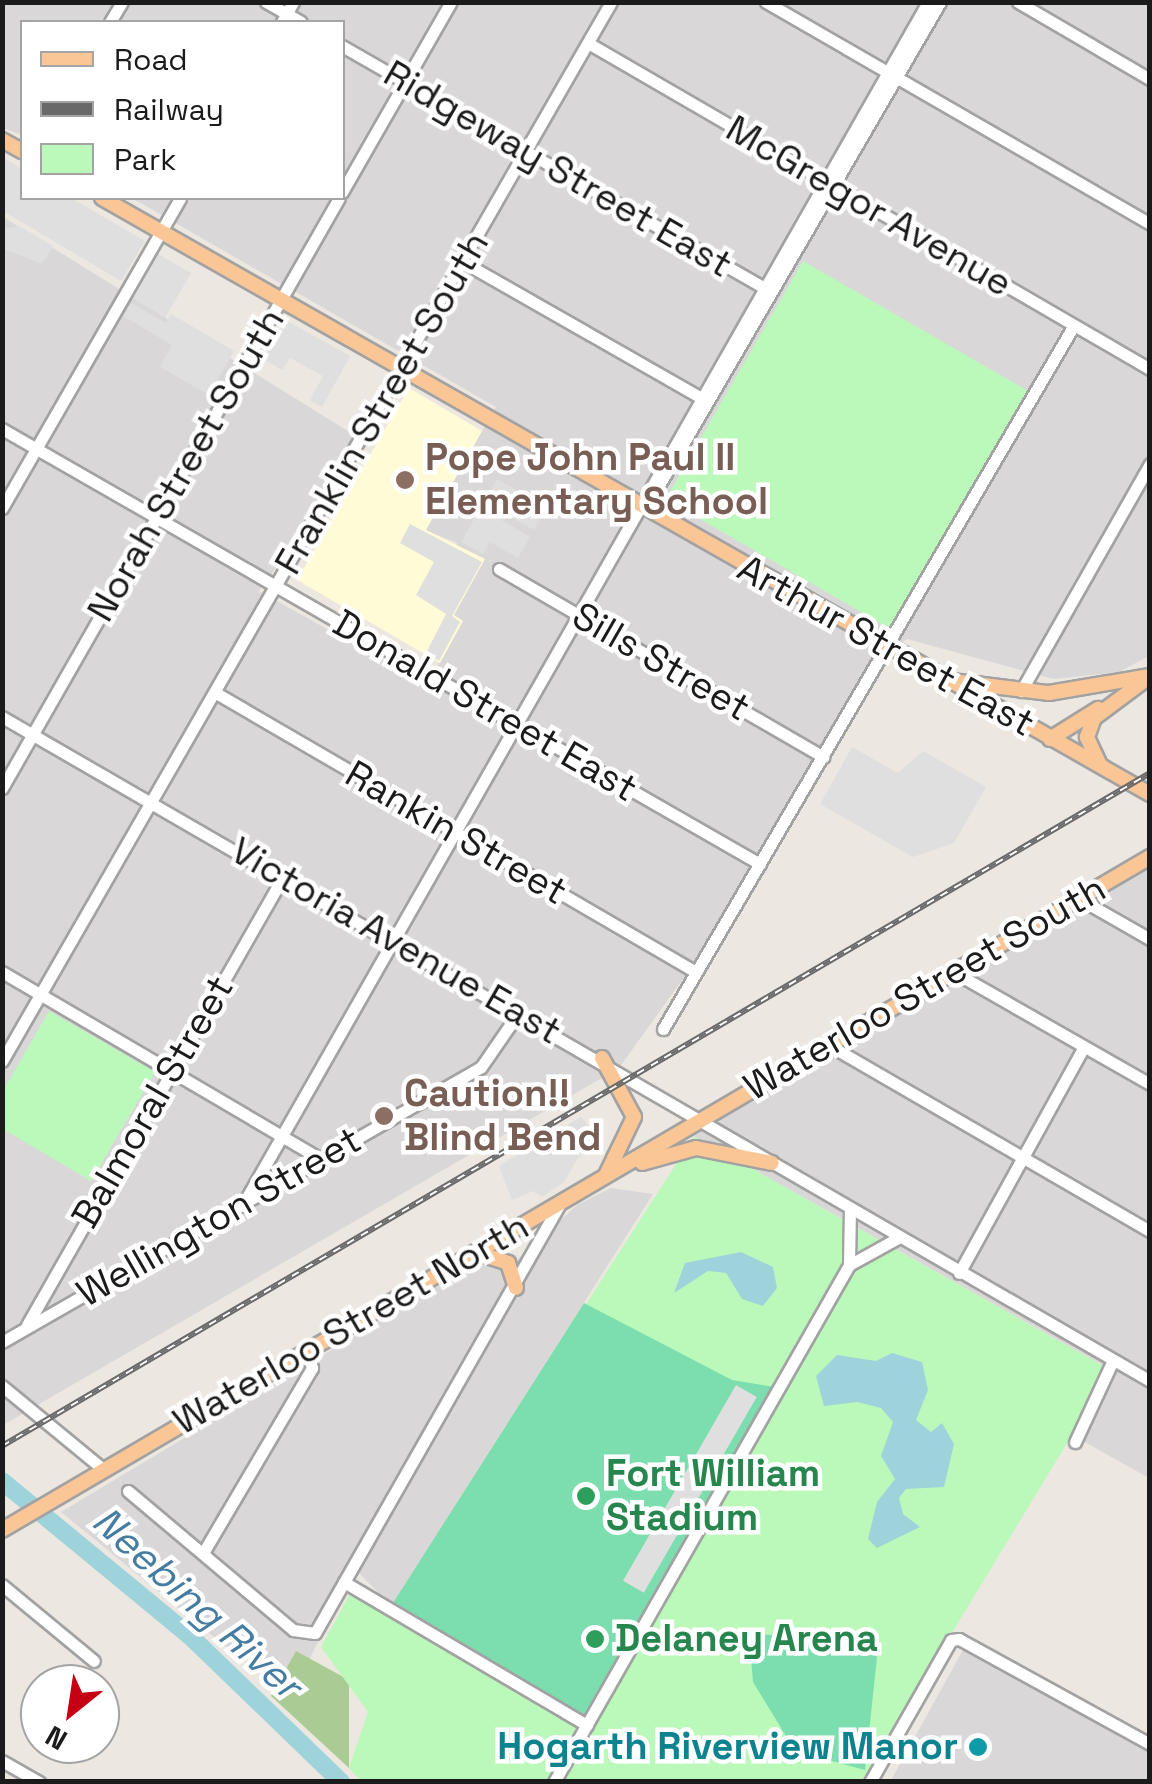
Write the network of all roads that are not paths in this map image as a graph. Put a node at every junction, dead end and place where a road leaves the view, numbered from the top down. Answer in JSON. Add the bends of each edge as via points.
{"nodes":[{"id":1,"x":266,"y":2,"type":"edge"},
{"id":2,"x":451,"y":2,"type":"edge"},
{"id":3,"x":611,"y":2,"type":"edge"},
{"id":4,"x":766,"y":2,"type":"edge"},
{"id":5,"x":928,"y":2,"type":"edge"},
{"id":6,"x":940,"y":2,"type":"edge"},
{"id":7,"x":1018,"y":2,"type":"edge"},
{"id":8,"x":287,"y":13,"type":"edge"},
{"id":9,"x":588,"y":43,"type":"junction"},
{"id":10,"x":345,"y":48,"type":"edge"},
{"id":11,"x":892,"y":74,"type":"junction"},
{"id":12,"x":1150,"y":79,"type":"edge"},
{"id":13,"x":406,"y":82,"type":"junction"},
{"id":14,"x":526,"y":151,"type":"junction"},
{"id":15,"x":830,"y":184,"type":"junction"},
{"id":16,"x":345,"y":188,"type":"edge"},
{"id":17,"x":106,"y":200,"type":"edge"},
{"id":18,"x":179,"y":200,"type":"edge"},
{"id":19,"x":338,"y":200,"type":"edge"},
{"id":20,"x":1150,"y":224,"type":"edge"},
{"id":21,"x":161,"y":231,"type":"junction"},
{"id":22,"x":464,"y":262,"type":"junction"},
{"id":23,"x":769,"y":290,"type":"junction"},
{"id":24,"x":280,"y":300,"type":"junction"},
{"id":25,"x":1074,"y":326,"type":"junction"},
{"id":26,"x":1150,"y":368,"type":"edge"},
{"id":27,"x":402,"y":370,"type":"junction"},
{"id":28,"x":706,"y":400,"type":"junction"},
{"id":29,"x":2,"y":429,"type":"edge"},
{"id":30,"x":37,"y":448,"type":"junction"},
{"id":31,"x":1150,"y":464,"type":"edge"},
{"id":32,"x":2,"y":508,"type":"edge"},
{"id":33,"x":644,"y":508,"type":"junction"},
{"id":34,"x":156,"y":518,"type":"junction"},
{"id":35,"x":498,"y":569,"type":"dead end"},
{"id":36,"x":276,"y":587,"type":"junction"},
{"id":37,"x":582,"y":616,"type":"junction"},
{"id":38,"x":884,"y":648,"type":"junction"},
{"id":39,"x":1149,"y":676,"type":"edge"},
{"id":40,"x":937,"y":678,"type":"junction"},
{"id":41,"x":1021,"y":691,"type":"junction"},
{"id":42,"x":216,"y":693,"type":"junction"},
{"id":43,"x":2,"y":717,"type":"edge"},
{"id":44,"x":520,"y":726,"type":"junction"},
{"id":45,"x":33,"y":734,"type":"junction"},
{"id":46,"x":1050,"y":739,"type":"junction"},
{"id":47,"x":823,"y":756,"type":"junction"},
{"id":48,"x":1103,"y":768,"type":"junction"},
{"id":49,"x":2,"y":788,"type":"edge"},
{"id":50,"x":1150,"y":794,"type":"edge"},
{"id":51,"x":153,"y":802,"type":"junction"},
{"id":52,"x":456,"y":834,"type":"junction"},
{"id":53,"x":1150,"y":857,"type":"edge"},
{"id":54,"x":760,"y":864,"type":"junction"},
{"id":55,"x":283,"y":876,"type":"junction"},
{"id":56,"x":1078,"y":898,"type":"junction"},
{"id":57,"x":1150,"y":939,"type":"edge"},
{"id":58,"x":394,"y":941,"type":"junction"},
{"id":59,"x":952,"y":971,"type":"junction"},
{"id":60,"x":2,"y":972,"type":"edge"},
{"id":61,"x":696,"y":972,"type":"junction"},
{"id":62,"x":42,"y":994,"type":"junction"},
{"id":63,"x":519,"y":1012,"type":"junction"},
{"id":64,"x":663,"y":1029,"type":"dead end"},
{"id":65,"x":827,"y":1044,"type":"junction"},
{"id":66,"x":1084,"y":1047,"type":"junction"},
{"id":67,"x":602,"y":1058,"type":"junction"},
{"id":68,"x":2,"y":1061,"type":"edge"},
{"id":69,"x":172,"y":1068,"type":"junction"},
{"id":70,"x":1150,"y":1084,"type":"edge"},
{"id":71,"x":701,"y":1120,"type":"junction"},
{"id":72,"x":284,"y":1133,"type":"junction"},
{"id":73,"x":1020,"y":1156,"type":"junction"},
{"id":74,"x":321,"y":1158,"type":"junction"},
{"id":75,"x":772,"y":1164,"type":"junction"},
{"id":76,"x":604,"y":1177,"type":"junction"},
{"id":77,"x":561,"y":1202,"type":"junction"},
{"id":78,"x":242,"y":1206,"type":"junction"},
{"id":79,"x":850,"y":1210,"type":"junction"},
{"id":80,"x":1150,"y":1231,"type":"edge"},
{"id":81,"x":898,"y":1238,"type":"junction"},
{"id":82,"x":475,"y":1252,"type":"junction"},
{"id":83,"x":850,"y":1265,"type":"junction"},
{"id":84,"x":959,"y":1273,"type":"junction"},
{"id":85,"x":516,"y":1288,"type":"junction"},
{"id":86,"x":25,"y":1328,"type":"junction"},
{"id":87,"x":2,"y":1342,"type":"edge"},
{"id":88,"x":306,"y":1350,"type":"junction"},
{"id":89,"x":1113,"y":1360,"type":"junction"},
{"id":90,"x":1150,"y":1381,"type":"edge"},
{"id":91,"x":2,"y":1386,"type":"edge"},
{"id":92,"x":1074,"y":1442,"type":"dead end"},
{"id":93,"x":103,"y":1469,"type":"junction"},
{"id":94,"x":128,"y":1491,"type":"dead end"},
{"id":95,"x":2,"y":1530,"type":"edge"},
{"id":96,"x":203,"y":1553,"type":"junction"},
{"id":97,"x":344,"y":1582,"type":"junction"},
{"id":98,"x":2,"y":1585,"type":"edge"},
{"id":99,"x":94,"y":1661,"type":"dead end"},
{"id":100,"x":587,"y":1725,"type":"junction"},
{"id":101,"x":1150,"y":1744,"type":"edge"},
{"id":102,"x":2,"y":1761,"type":"edge"},
{"id":103,"x":39,"y":1782,"type":"edge"},
{"id":104,"x":554,"y":1782,"type":"edge"},
{"id":105,"x":870,"y":1782,"type":"edge"}],
"edges":[{"from":1,"to":8,"type":"street"},
{"from":2,"to":13,"type":"street","name":"Norah Street South"},
{"from":3,"to":9,"type":"street","name":"Franklin Street South"},
{"from":4,"to":11,"type":"street"},
{"from":5,"to":11,"type":"street"},
{"from":6,"to":11,"type":"street"},
{"from":7,"to":12,"type":"street"},
{"from":9,"to":14,"type":"street","name":"Franklin Street South"},
{"from":9,"to":15,"type":"street","name":"McGregor Avenue"},
{"from":10,"to":13,"type":"street","name":"Ridgeway Street East"},
{"from":11,"to":15,"type":"street"},
{"from":11,"to":20,"type":"street"},
{"from":13,"to":14,"type":"street","name":"Ridgeway Street East"},
{"from":13,"to":16,"type":"street","name":"Norah Street South"},
{"from":14,"to":22,"type":"street","name":"Franklin Street South"},
{"from":14,"to":23,"type":"street","name":"Ridgeway Street East"},
{"from":15,"to":23,"type":"street"},
{"from":15,"to":25,"type":"street","name":"McGregor Avenue"},
{"from":17,"to":21,"type":"main road","name":"Arthur Street East"},
{"from":18,"to":21,"type":"street"},
{"from":19,"to":24,"type":"street","name":"Norah Street South"},
{"from":21,"to":24,"type":"main road","name":"Arthur Street East"},
{"from":21,"to":30,"type":"street"},
{"from":22,"to":27,"type":"street","name":"Franklin Street South"},
{"from":22,"to":28,"type":"street"},
{"from":23,"to":28,"type":"street"},
{"from":24,"to":27,"type":"main road","name":"Arthur Street East"},
{"from":24,"to":34,"type":"street","name":"Norah Street South"},
{"from":25,"to":26,"type":"street","name":"McGregor Avenue"},
{"from":25,"to":38,"type":"street"},
{"from":27,"to":33,"type":"main road","name":"Arthur Street East"},
{"from":27,"to":36,"type":"street","name":"Franklin Street South"},
{"from":28,"to":33,"type":"street"},
{"from":29,"to":30,"type":"street","name":"Donald Street East"},
{"from":30,"to":32,"type":"street"},
{"from":30,"to":34,"type":"street","name":"Donald Street East"},
{"from":31,"to":41,"type":"street"},
{"from":33,"to":37,"type":"street"},
{"from":33,"to":38,"type":"main road","name":"Arthur Street East"},
{"from":34,"to":36,"type":"street","name":"Donald Street East"},
{"from":34,"to":45,"type":"street","name":"Norah Street South"},
{"from":35,"to":37,"type":"street","name":"Sills Street"},
{"from":36,"to":42,"type":"street","name":"Franklin Street South"},
{"from":36,"to":44,"type":"street","name":"Donald Street East"},
{"from":37,"to":44,"type":"street"},
{"from":37,"to":47,"type":"street","name":"Sills Street"},
{"from":38,"to":40,"type":"main road","name":"Arthur Street East"},
{"from":38,"to":47,"type":"street"},
{"from":39,"to":41,"type":"main road","via":[[1076,692]]},
{"from":39,"to":46,"type":"main road"},
{"from":39,"to":48,"type":"main road","via":[[1094,718],[1087,737]]},
{"from":40,"to":41,"type":"main road"},
{"from":40,"to":46,"type":"main road","name":"Arthur Street East"},
{"from":42,"to":51,"type":"street","name":"Franklin Street South"},
{"from":42,"to":52,"type":"street","name":"Rankin Street"},
{"from":43,"to":45,"type":"street","name":"Victoria Avenue East"},
{"from":44,"to":52,"type":"street"},
{"from":44,"to":54,"type":"street","name":"Donald Street East"},
{"from":45,"to":49,"type":"street","name":"Norah Street South"},
{"from":45,"to":51,"type":"street","name":"Victoria Avenue East"},
{"from":46,"to":48,"type":"main road","name":"Arthur Street East"},
{"from":47,"to":54,"type":"street"},
{"from":48,"to":50,"type":"main road","name":"Arthur Street East"},
{"from":51,"to":55,"type":"street","name":"Victoria Avenue East"},
{"from":51,"to":62,"type":"street","name":"Franklin Street South"},
{"from":52,"to":58,"type":"street"},
{"from":52,"to":61,"type":"street","name":"Rankin Street"},
{"from":53,"to":56,"type":"main road","name":"Waterloo Street South"},
{"from":54,"to":61,"type":"street"},
{"from":55,"to":58,"type":"street","name":"Victoria Avenue East"},
{"from":55,"to":69,"type":"street","name":"Balmoral Street"},
{"from":56,"to":57,"type":"street"},
{"from":56,"to":59,"type":"main road","name":"Waterloo Street South"},
{"from":58,"to":63,"type":"street","name":"Victoria Avenue East"},
{"from":58,"to":72,"type":"street"},
{"from":59,"to":65,"type":"main road","name":"Waterloo Street South"},
{"from":59,"to":66,"type":"street"},
{"from":60,"to":62,"type":"street"},
{"from":61,"to":64,"type":"street"},
{"from":62,"to":68,"type":"street","name":"Franklin Street South"},
{"from":62,"to":69,"type":"street"},
{"from":63,"to":67,"type":"street","name":"Victoria Avenue East"},
{"from":63,"to":74,"type":"street","name":"Wellington Street","via":[[481,1067]]},
{"from":65,"to":71,"type":"main road","name":"Waterloo Street South"},
{"from":65,"to":73,"type":"street"},
{"from":66,"to":70,"type":"street"},
{"from":66,"to":73,"type":"street"},
{"from":67,"to":71,"type":"street","name":"Victoria Avenue East"},
{"from":67,"to":76,"type":"main road","via":[[634,1117]]},
{"from":69,"to":72,"type":"street"},
{"from":69,"to":86,"type":"street","name":"Balmoral Street"},
{"from":71,"to":75,"type":"street","name":"Victoria Avenue East"},
{"from":71,"to":76,"type":"main road","name":"Waterloo Street North"},
{"from":72,"to":74,"type":"street"},
{"from":72,"to":78,"type":"street"},
{"from":73,"to":80,"type":"street"},
{"from":73,"to":84,"type":"street"},
{"from":74,"to":78,"type":"street","name":"Wellington Street"},
{"from":75,"to":76,"type":"main road","via":[[696,1148]]},
{"from":75,"to":79,"type":"street","name":"Victoria Avenue East"},
{"from":76,"to":77,"type":"main road","name":"Waterloo Street North"},
{"from":77,"to":82,"type":"main road","name":"Waterloo Street North"},
{"from":77,"to":85,"type":"street"},
{"from":78,"to":86,"type":"street","name":"Wellington Street"},
{"from":79,"to":81,"type":"street","name":"Victoria Avenue East"},
{"from":79,"to":83,"type":"street"},
{"from":81,"to":83,"type":"street"},
{"from":81,"to":84,"type":"street","name":"Victoria Avenue East"},
{"from":82,"to":85,"type":"main road","via":[[508,1263]]},
{"from":82,"to":88,"type":"main road","name":"Waterloo Street North"},
{"from":83,"to":100,"type":"street"},
{"from":84,"to":89,"type":"street","name":"Victoria Avenue East"},
{"from":85,"to":97,"type":"street"},
{"from":86,"to":87,"type":"street","name":"Wellington Street"},
{"from":88,"to":93,"type":"main road","name":"Waterloo Street North"},
{"from":88,"to":96,"type":"street","via":[[312,1368]]},
{"from":89,"to":90,"type":"street","name":"Victoria Avenue East"},
{"from":89,"to":92,"type":"street"},
{"from":91,"to":93,"type":"street"},
{"from":93,"to":95,"type":"main road","name":"Waterloo Street North"},
{"from":94,"to":96,"type":"street"},
{"from":96,"to":97,"type":"street","via":[[307,1637]]},
{"from":97,"to":100,"type":"street"},
{"from":98,"to":99,"type":"street"},
{"from":100,"to":104,"type":"street"},
{"from":101,"to":105,"type":"street","via":[[970,1643],[949,1643]]},
{"from":102,"to":103,"type":"street"}]}
